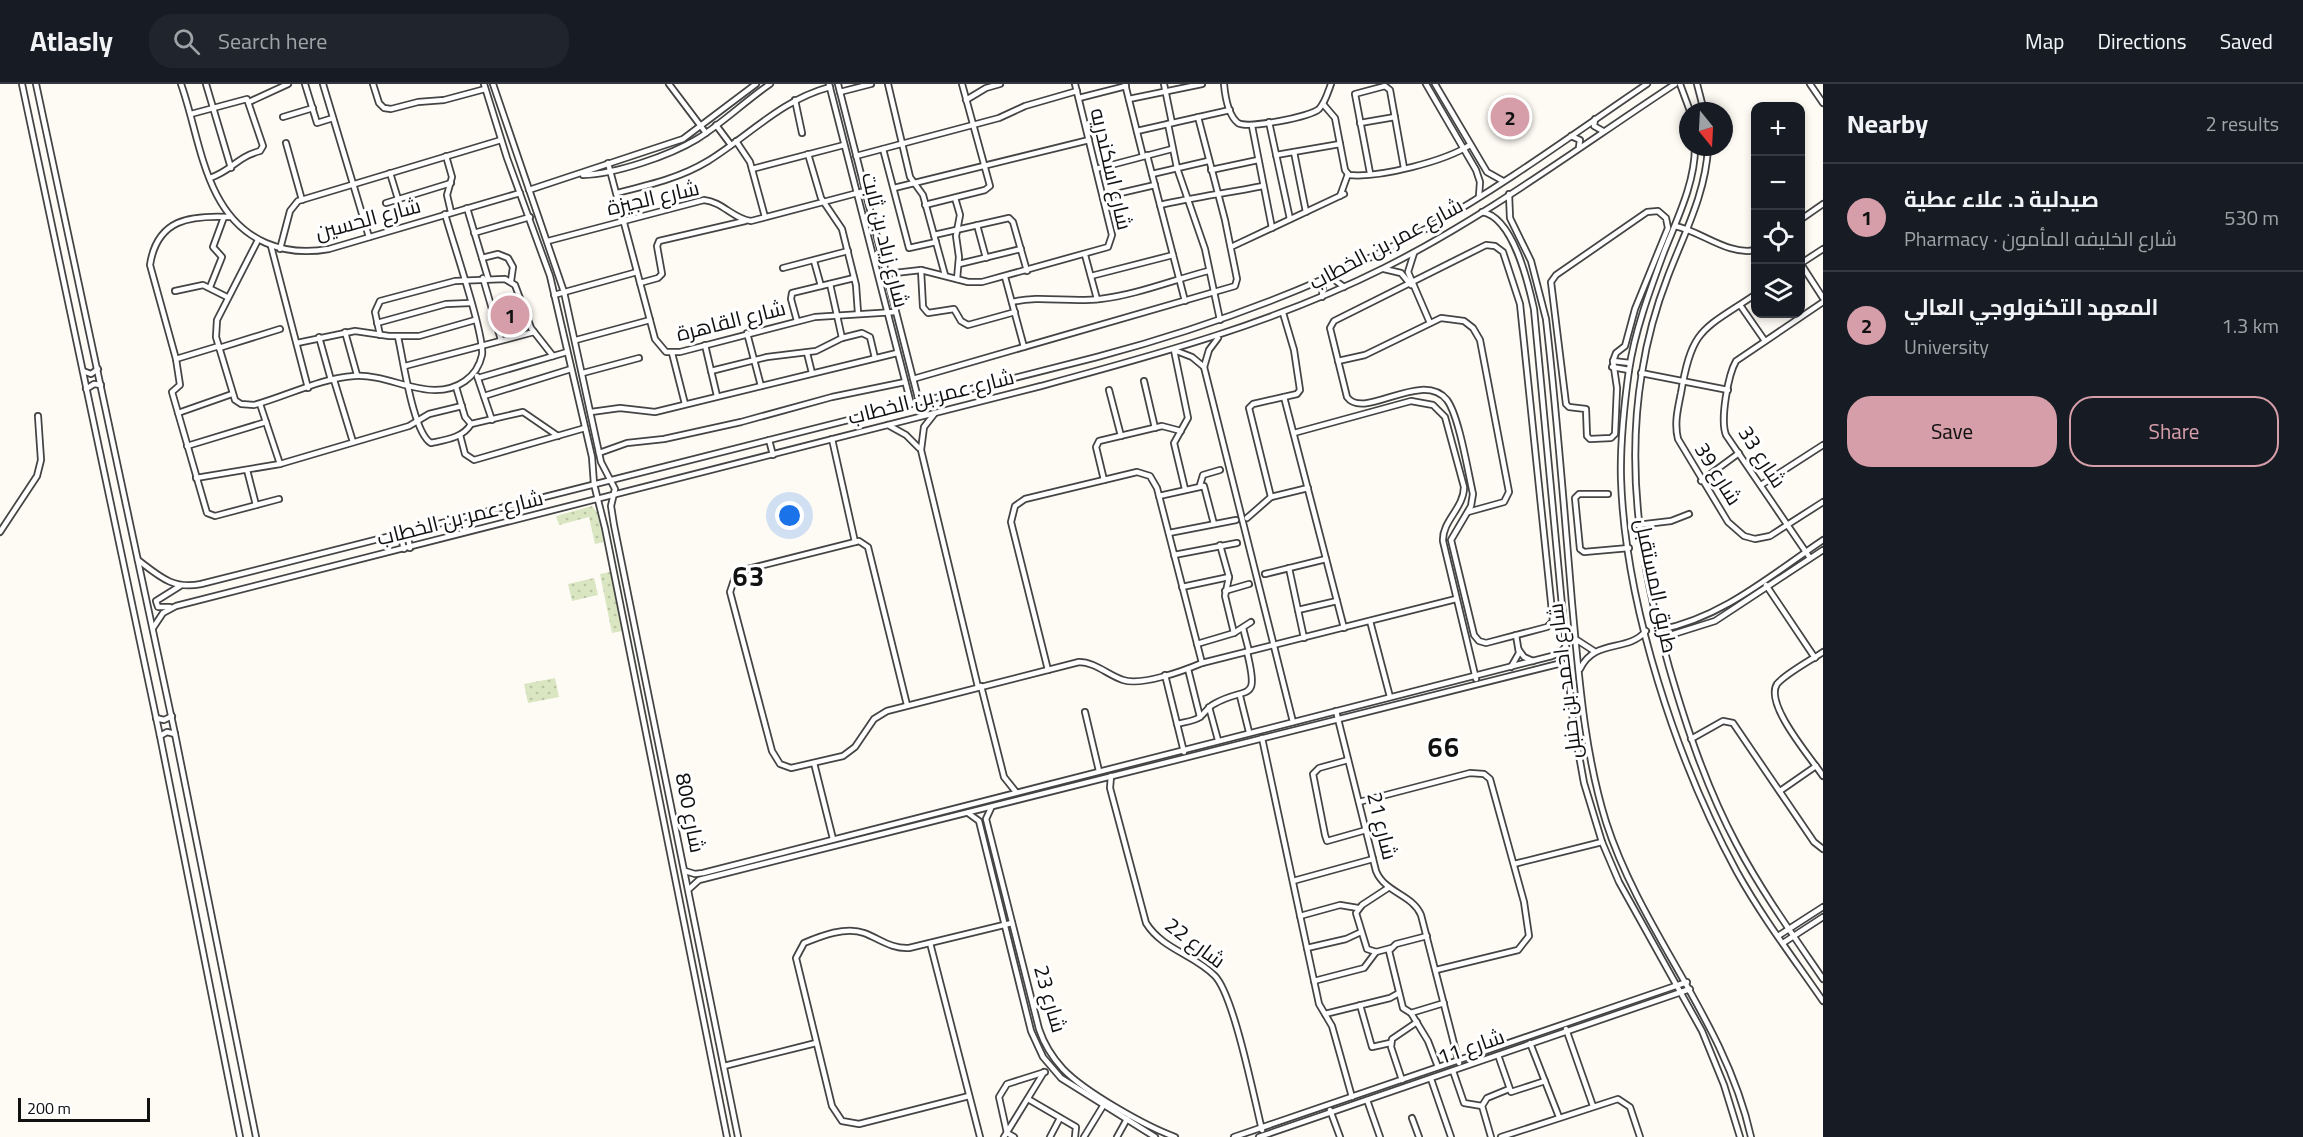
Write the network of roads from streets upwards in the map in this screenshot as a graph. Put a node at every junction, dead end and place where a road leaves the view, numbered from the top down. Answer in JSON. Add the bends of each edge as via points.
{"nodes":[{"id":1,"x":22,"y":84,"type":"edge"},
{"id":2,"x":36,"y":84,"type":"edge"},
{"id":3,"x":181,"y":84,"type":"edge"},
{"id":4,"x":206,"y":84,"type":"edge"},
{"id":5,"x":288,"y":84,"type":"edge"},
{"id":6,"x":305,"y":84,"type":"edge"},
{"id":7,"x":323,"y":84,"type":"edge"},
{"id":8,"x":373,"y":84,"type":"edge"},
{"id":9,"x":493,"y":84,"type":"edge"},
{"id":10,"x":669,"y":84,"type":"edge"},
{"id":11,"x":756,"y":84,"type":"edge"},
{"id":12,"x":770,"y":84,"type":"edge"},
{"id":13,"x":838,"y":84,"type":"edge"},
{"id":14,"x":871,"y":84,"type":"edge"},
{"id":15,"x":888,"y":84,"type":"edge"},
{"id":16,"x":962,"y":84,"type":"edge"},
{"id":17,"x":999,"y":84,"type":"edge"},
{"id":18,"x":1075,"y":84,"type":"edge"},
{"id":19,"x":1164,"y":84,"type":"edge"},
{"id":20,"x":1202,"y":84,"type":"edge"},
{"id":21,"x":1224,"y":84,"type":"edge"},
{"id":22,"x":1331,"y":84,"type":"edge"},
{"id":23,"x":1426,"y":84,"type":"edge"},
{"id":24,"x":1436,"y":84,"type":"edge"},
{"id":25,"x":1647,"y":84,"type":"edge"},
{"id":26,"x":1675,"y":84,"type":"edge"},
{"id":27,"x":1680,"y":84,"type":"edge"},
{"id":28,"x":1698,"y":84,"type":"edge"},
{"id":29,"x":1810,"y":84,"type":"edge"},
{"id":30,"x":1126,"y":85,"type":"edge"},
{"id":31,"x":1193,"y":85,"type":"edge"},
{"id":32,"x":484,"y":86,"type":"edge"},
{"id":33,"x":830,"y":86,"type":"edge"},
{"id":34,"x":1373,"y":86,"type":"edge"},
{"id":35,"x":1077,"y":91,"type":"junction"},
{"id":36,"x":1165,"y":91,"type":"junction"},
{"id":37,"x":840,"y":92,"type":"junction"},
{"id":38,"x":1079,"y":98,"type":"junction"},
{"id":39,"x":1130,"y":99,"type":"junction"},
{"id":40,"x":795,"y":100,"type":"junction"},
{"id":41,"x":966,"y":100,"type":"junction"},
{"id":42,"x":249,"y":102,"type":"junction"},
{"id":43,"x":1687,"y":102,"type":"edge"},
{"id":44,"x":1702,"y":102,"type":"edge"},
{"id":45,"x":1823,"y":103,"type":"edge"},
{"id":46,"x":1323,"y":104,"type":"junction"},
{"id":47,"x":213,"y":108,"type":"junction"},
{"id":48,"x":313,"y":108,"type":"junction"},
{"id":49,"x":1230,"y":110,"type":"junction"},
{"id":50,"x":191,"y":114,"type":"junction"},
{"id":51,"x":283,"y":117,"type":"dead end"},
{"id":52,"x":1198,"y":117,"type":"junction"},
{"id":53,"x":1395,"y":117,"type":"junction"},
{"id":54,"x":333,"y":118,"type":"junction"},
{"id":55,"x":1595,"y":119,"type":"junction"},
{"id":56,"x":1269,"y":122,"type":"junction"},
{"id":57,"x":1360,"y":123,"type":"junction"},
{"id":58,"x":1170,"y":124,"type":"junction"},
{"id":59,"x":716,"y":125,"type":"junction"},
{"id":60,"x":974,"y":125,"type":"junction"},
{"id":61,"x":1252,"y":126,"type":"junction"},
{"id":62,"x":700,"y":127,"type":"junction"},
{"id":63,"x":1137,"y":131,"type":"junction"},
{"id":64,"x":1603,"y":131,"type":"junction"},
{"id":65,"x":802,"y":132,"type":"dead end"},
{"id":66,"x":706,"y":133,"type":"junction"},
{"id":67,"x":1569,"y":137,"type":"junction"},
{"id":68,"x":501,"y":140,"type":"junction"},
{"id":69,"x":1089,"y":140,"type":"junction"},
{"id":70,"x":736,"y":141,"type":"junction"},
{"id":71,"x":286,"y":143,"type":"dead end"},
{"id":72,"x":902,"y":144,"type":"junction"},
{"id":73,"x":1340,"y":144,"type":"junction"},
{"id":74,"x":1470,"y":144,"type":"junction"},
{"id":75,"x":731,"y":145,"type":"junction"},
{"id":76,"x":844,"y":145,"type":"junction"},
{"id":77,"x":1579,"y":147,"type":"junction"},
{"id":78,"x":883,"y":149,"type":"junction"},
{"id":79,"x":1172,"y":149,"type":"junction"},
{"id":80,"x":1462,"y":150,"type":"junction"},
{"id":81,"x":1294,"y":152,"type":"junction"},
{"id":82,"x":808,"y":154,"type":"junction"},
{"id":83,"x":1276,"y":154,"type":"junction"},
{"id":84,"x":446,"y":156,"type":"junction"},
{"id":85,"x":856,"y":156,"type":"junction"},
{"id":86,"x":1145,"y":156,"type":"junction"},
{"id":87,"x":1694,"y":156,"type":"edge"},
{"id":88,"x":1707,"y":156,"type":"edge"},
{"id":89,"x":1258,"y":160,"type":"junction"},
{"id":90,"x":1208,"y":161,"type":"junction"},
{"id":91,"x":609,"y":163,"type":"junction"},
{"id":92,"x":985,"y":166,"type":"junction"},
{"id":93,"x":231,"y":168,"type":"junction"},
{"id":94,"x":1177,"y":168,"type":"junction"},
{"id":95,"x":1404,"y":168,"type":"junction"},
{"id":96,"x":752,"y":169,"type":"junction"},
{"id":97,"x":1096,"y":169,"type":"junction"},
{"id":98,"x":1211,"y":170,"type":"junction"},
{"id":99,"x":610,"y":171,"type":"junction"},
{"id":100,"x":390,"y":173,"type":"junction"},
{"id":101,"x":1370,"y":173,"type":"junction"},
{"id":102,"x":1152,"y":174,"type":"junction"},
{"id":103,"x":1348,"y":174,"type":"junction"},
{"id":104,"x":580,"y":175,"type":"junction"},
{"id":105,"x":210,"y":178,"type":"junction"},
{"id":106,"x":1503,"y":181,"type":"junction"},
{"id":107,"x":451,"y":183,"type":"junction"},
{"id":108,"x":914,"y":183,"type":"junction"},
{"id":109,"x":353,"y":184,"type":"junction"},
{"id":110,"x":1155,"y":185,"type":"junction"},
{"id":111,"x":1263,"y":186,"type":"junction"},
{"id":112,"x":894,"y":188,"type":"junction"},
{"id":113,"x":530,"y":190,"type":"junction"},
{"id":114,"x":865,"y":190,"type":"junction"},
{"id":115,"x":617,"y":192,"type":"junction"},
{"id":116,"x":520,"y":193,"type":"junction"},
{"id":117,"x":856,"y":193,"type":"junction"},
{"id":118,"x":1509,"y":194,"type":"junction"},
{"id":119,"x":1217,"y":195,"type":"junction"},
{"id":120,"x":1103,"y":197,"type":"junction"},
{"id":121,"x":955,"y":198,"type":"junction"},
{"id":122,"x":1478,"y":198,"type":"junction"},
{"id":123,"x":398,"y":199,"type":"junction"},
{"id":124,"x":1186,"y":199,"type":"junction"},
{"id":125,"x":302,"y":200,"type":"junction"},
{"id":126,"x":823,"y":202,"type":"junction"},
{"id":127,"x":386,"y":203,"type":"dead end"},
{"id":128,"x":926,"y":205,"type":"junction"},
{"id":129,"x":1160,"y":205,"type":"junction"},
{"id":130,"x":1821,"y":206,"type":"edge"},
{"id":131,"x":467,"y":208,"type":"junction"},
{"id":132,"x":451,"y":212,"type":"junction"},
{"id":133,"x":1306,"y":212,"type":"junction"},
{"id":134,"x":1482,"y":212,"type":"junction"},
{"id":135,"x":445,"y":214,"type":"junction"},
{"id":136,"x":1823,"y":214,"type":"edge"},
{"id":137,"x":227,"y":217,"type":"junction"},
{"id":138,"x":530,"y":217,"type":"junction"},
{"id":139,"x":765,"y":217,"type":"junction"},
{"id":140,"x":1805,"y":217,"type":"edge"},
{"id":141,"x":1290,"y":219,"type":"junction"},
{"id":142,"x":624,"y":221,"type":"junction"},
{"id":143,"x":747,"y":221,"type":"junction"},
{"id":144,"x":977,"y":225,"type":"junction"},
{"id":145,"x":1675,"y":226,"type":"junction"},
{"id":146,"x":1272,"y":228,"type":"junction"},
{"id":147,"x":1687,"y":228,"type":"junction"},
{"id":148,"x":956,"y":230,"type":"junction"},
{"id":149,"x":474,"y":233,"type":"junction"},
{"id":150,"x":934,"y":235,"type":"junction"},
{"id":151,"x":369,"y":237,"type":"junction"},
{"id":152,"x":258,"y":240,"type":"junction"},
{"id":153,"x":548,"y":241,"type":"junction"},
{"id":154,"x":936,"y":242,"type":"junction"},
{"id":155,"x":271,"y":245,"type":"junction"},
{"id":156,"x":1230,"y":247,"type":"junction"},
{"id":157,"x":280,"y":249,"type":"junction"},
{"id":158,"x":1021,"y":249,"type":"junction"},
{"id":159,"x":1823,"y":249,"type":"edge"},
{"id":160,"x":1751,"y":250,"type":"edge"},
{"id":161,"x":848,"y":251,"type":"junction"},
{"id":162,"x":1414,"y":252,"type":"junction"},
{"id":163,"x":1085,"y":255,"type":"junction"},
{"id":164,"x":1173,"y":255,"type":"junction"},
{"id":165,"x":482,"y":258,"type":"junction"},
{"id":166,"x":986,"y":258,"type":"junction"},
{"id":167,"x":814,"y":261,"type":"junction"},
{"id":168,"x":1805,"y":261,"type":"edge"},
{"id":169,"x":959,"y":264,"type":"junction"},
{"id":170,"x":783,"y":268,"type":"dead end"},
{"id":171,"x":1383,"y":268,"type":"junction"},
{"id":172,"x":921,"y":270,"type":"junction"},
{"id":173,"x":1027,"y":271,"type":"junction"},
{"id":174,"x":1208,"y":271,"type":"junction"},
{"id":175,"x":1805,"y":271,"type":"edge"},
{"id":176,"x":637,"y":272,"type":"junction"},
{"id":177,"x":1341,"y":272,"type":"junction"},
{"id":178,"x":886,"y":274,"type":"junction"},
{"id":179,"x":945,"y":275,"type":"junction"},
{"id":180,"x":1091,"y":276,"type":"junction"},
{"id":181,"x":1005,"y":277,"type":"junction"},
{"id":182,"x":485,"y":278,"type":"junction"},
{"id":183,"x":854,"y":278,"type":"junction"},
{"id":184,"x":464,"y":279,"type":"junction"},
{"id":185,"x":957,"y":279,"type":"junction"},
{"id":186,"x":1179,"y":279,"type":"junction"},
{"id":187,"x":511,"y":281,"type":"junction"},
{"id":188,"x":640,"y":283,"type":"junction"},
{"id":189,"x":830,"y":284,"type":"junction"},
{"id":190,"x":1314,"y":284,"type":"junction"},
{"id":191,"x":1412,"y":284,"type":"junction"},
{"id":192,"x":1347,"y":285,"type":"junction"},
{"id":193,"x":821,"y":286,"type":"junction"},
{"id":194,"x":210,"y":287,"type":"junction"},
{"id":195,"x":175,"y":291,"type":"dead end"},
{"id":196,"x":564,"y":292,"type":"junction"},
{"id":197,"x":1214,"y":293,"type":"junction"},
{"id":198,"x":554,"y":295,"type":"junction"},
{"id":199,"x":227,"y":297,"type":"junction"},
{"id":200,"x":1751,"y":297,"type":"edge"},
{"id":201,"x":1320,"y":298,"type":"junction"},
{"id":202,"x":1097,"y":299,"type":"junction"},
{"id":203,"x":1823,"y":300,"type":"edge"},
{"id":204,"x":1185,"y":301,"type":"junction"},
{"id":205,"x":1012,"y":302,"type":"junction"},
{"id":206,"x":470,"y":303,"type":"junction"},
{"id":207,"x":1740,"y":305,"type":"junction"},
{"id":208,"x":523,"y":308,"type":"junction"},
{"id":209,"x":887,"y":312,"type":"junction"},
{"id":210,"x":895,"y":312,"type":"junction"},
{"id":211,"x":1014,"y":312,"type":"junction"},
{"id":212,"x":858,"y":313,"type":"junction"},
{"id":213,"x":1283,"y":313,"type":"junction"},
{"id":214,"x":837,"y":315,"type":"junction"},
{"id":215,"x":494,"y":316,"type":"junction"},
{"id":216,"x":475,"y":320,"type":"junction"},
{"id":217,"x":650,"y":320,"type":"junction"},
{"id":218,"x":1220,"y":320,"type":"junction"},
{"id":219,"x":797,"y":321,"type":"junction"},
{"id":220,"x":377,"y":323,"type":"junction"},
{"id":221,"x":1430,"y":323,"type":"junction"},
{"id":222,"x":280,"y":329,"type":"dead end"},
{"id":223,"x":345,"y":332,"type":"junction"},
{"id":224,"x":534,"y":332,"type":"junction"},
{"id":225,"x":747,"y":333,"type":"junction"},
{"id":226,"x":380,"y":335,"type":"junction"},
{"id":227,"x":1220,"y":336,"type":"junction"},
{"id":228,"x":398,"y":337,"type":"junction"},
{"id":229,"x":320,"y":338,"type":"junction"},
{"id":230,"x":842,"y":338,"type":"junction"},
{"id":231,"x":501,"y":340,"type":"junction"},
{"id":232,"x":576,"y":340,"type":"junction"},
{"id":233,"x":1765,"y":341,"type":"junction"},
{"id":234,"x":297,"y":343,"type":"junction"},
{"id":235,"x":482,"y":345,"type":"junction"},
{"id":236,"x":705,"y":345,"type":"junction"},
{"id":237,"x":219,"y":347,"type":"junction"},
{"id":238,"x":1024,"y":347,"type":"junction"},
{"id":239,"x":1174,"y":350,"type":"junction"},
{"id":240,"x":567,"y":352,"type":"junction"},
{"id":241,"x":672,"y":353,"type":"junction"},
{"id":242,"x":807,"y":353,"type":"junction"},
{"id":243,"x":897,"y":353,"type":"junction"},
{"id":244,"x":553,"y":356,"type":"junction"},
{"id":245,"x":1097,"y":357,"type":"junction"},
{"id":246,"x":639,"y":358,"type":"dead end"},
{"id":247,"x":875,"y":358,"type":"junction"},
{"id":248,"x":176,"y":359,"type":"junction"},
{"id":249,"x":754,"y":360,"type":"junction"},
{"id":250,"x":1084,"y":360,"type":"junction"},
{"id":251,"x":1338,"y":361,"type":"junction"},
{"id":252,"x":1613,"y":361,"type":"junction"},
{"id":253,"x":1630,"y":363,"type":"junction"},
{"id":254,"x":405,"y":366,"type":"junction"},
{"id":255,"x":1203,"y":367,"type":"junction"},
{"id":256,"x":1612,"y":367,"type":"junction"},
{"id":257,"x":98,"y":369,"type":"junction"},
{"id":258,"x":571,"y":369,"type":"junction"},
{"id":259,"x":475,"y":370,"type":"junction"},
{"id":260,"x":1099,"y":370,"type":"junction"},
{"id":261,"x":1629,"y":370,"type":"junction"},
{"id":262,"x":83,"y":371,"type":"junction"},
{"id":263,"x":711,"y":371,"type":"junction"},
{"id":264,"x":583,"y":373,"type":"junction"},
{"id":265,"x":812,"y":373,"type":"junction"},
{"id":266,"x":1641,"y":373,"type":"junction"},
{"id":267,"x":1086,"y":374,"type":"junction"},
{"id":268,"x":357,"y":375,"type":"junction"},
{"id":269,"x":478,"y":378,"type":"junction"},
{"id":270,"x":913,"y":379,"type":"junction"},
{"id":271,"x":333,"y":380,"type":"junction"},
{"id":272,"x":1144,"y":381,"type":"dead end"},
{"id":273,"x":905,"y":382,"type":"junction"},
{"id":274,"x":1682,"y":382,"type":"junction"},
{"id":275,"x":101,"y":385,"type":"junction"},
{"id":276,"x":409,"y":386,"type":"junction"},
{"id":277,"x":761,"y":386,"type":"junction"},
{"id":278,"x":456,"y":387,"type":"junction"},
{"id":279,"x":308,"y":388,"type":"junction"},
{"id":280,"x":86,"y":389,"type":"junction"},
{"id":281,"x":1109,"y":390,"type":"dead end"},
{"id":282,"x":1728,"y":390,"type":"junction"},
{"id":283,"x":232,"y":394,"type":"junction"},
{"id":284,"x":484,"y":396,"type":"junction"},
{"id":285,"x":717,"y":396,"type":"junction"},
{"id":286,"x":1284,"y":397,"type":"junction"},
{"id":287,"x":919,"y":402,"type":"junction"},
{"id":288,"x":260,"y":404,"type":"junction"},
{"id":289,"x":685,"y":404,"type":"junction"},
{"id":290,"x":912,"y":404,"type":"junction"},
{"id":291,"x":462,"y":406,"type":"junction"},
{"id":292,"x":591,"y":412,"type":"junction"},
{"id":293,"x":936,"y":412,"type":"junction"},
{"id":294,"x":178,"y":413,"type":"junction"},
{"id":295,"x":38,"y":416,"type":"dead end"},
{"id":296,"x":417,"y":420,"type":"junction"},
{"id":297,"x":492,"y":420,"type":"junction"},
{"id":298,"x":266,"y":422,"type":"junction"},
{"id":299,"x":471,"y":424,"type":"junction"},
{"id":300,"x":887,"y":425,"type":"junction"},
{"id":301,"x":585,"y":428,"type":"junction"},
{"id":302,"x":1155,"y":428,"type":"junction"},
{"id":303,"x":1181,"y":431,"type":"junction"},
{"id":304,"x":1294,"y":433,"type":"junction"},
{"id":305,"x":460,"y":435,"type":"junction"},
{"id":306,"x":558,"y":436,"type":"junction"},
{"id":307,"x":1121,"y":436,"type":"junction"},
{"id":308,"x":832,"y":439,"type":"junction"},
{"id":309,"x":769,"y":440,"type":"junction"},
{"id":310,"x":353,"y":442,"type":"junction"},
{"id":311,"x":1823,"y":445,"type":"edge"},
{"id":312,"x":187,"y":446,"type":"junction"},
{"id":313,"x":921,"y":450,"type":"junction"},
{"id":314,"x":1739,"y":453,"type":"junction"},
{"id":315,"x":773,"y":455,"type":"junction"},
{"id":316,"x":599,"y":456,"type":"junction"},
{"id":317,"x":592,"y":461,"type":"junction"},
{"id":318,"x":280,"y":464,"type":"junction"},
{"id":319,"x":247,"y":470,"type":"junction"},
{"id":320,"x":1220,"y":470,"type":"dead end"},
{"id":321,"x":196,"y":478,"type":"junction"},
{"id":322,"x":610,"y":480,"type":"junction"},
{"id":323,"x":1104,"y":480,"type":"junction"},
{"id":324,"x":1701,"y":481,"type":"junction"},
{"id":325,"x":594,"y":484,"type":"junction"},
{"id":326,"x":1200,"y":485,"type":"junction"},
{"id":327,"x":1761,"y":485,"type":"junction"},
{"id":328,"x":1308,"y":488,"type":"junction"},
{"id":329,"x":1185,"y":489,"type":"junction"},
{"id":330,"x":1608,"y":494,"type":"dead end"},
{"id":331,"x":614,"y":496,"type":"junction"},
{"id":332,"x":1159,"y":496,"type":"junction"},
{"id":333,"x":1271,"y":497,"type":"junction"},
{"id":334,"x":279,"y":499,"type":"dead end"},
{"id":335,"x":598,"y":500,"type":"junction"},
{"id":336,"x":1823,"y":502,"type":"edge"},
{"id":337,"x":256,"y":505,"type":"junction"},
{"id":338,"x":1468,"y":512,"type":"junction"},
{"id":339,"x":1689,"y":514,"type":"dead end"},
{"id":340,"x":1247,"y":518,"type":"dead end"},
{"id":341,"x":1236,"y":520,"type":"dead end"},
{"id":342,"x":1214,"y":524,"type":"junction"},
{"id":343,"x":1638,"y":525,"type":"junction"},
{"id":344,"x":1788,"y":525,"type":"junction"},
{"id":345,"x":0,"y":532,"type":"edge"},
{"id":346,"x":407,"y":532,"type":"junction"},
{"id":347,"x":1168,"y":533,"type":"junction"},
{"id":348,"x":400,"y":534,"type":"junction"},
{"id":349,"x":1823,"y":540,"type":"edge"},
{"id":350,"x":855,"y":542,"type":"junction"},
{"id":351,"x":1237,"y":543,"type":"dead end"},
{"id":352,"x":1220,"y":545,"type":"junction"},
{"id":353,"x":410,"y":548,"type":"junction"},
{"id":354,"x":1629,"y":548,"type":"junction"},
{"id":355,"x":404,"y":549,"type":"junction"},
{"id":356,"x":1823,"y":550,"type":"edge"},
{"id":357,"x":1806,"y":552,"type":"junction"},
{"id":358,"x":1174,"y":555,"type":"junction"},
{"id":359,"x":1810,"y":558,"type":"junction"},
{"id":360,"x":1326,"y":559,"type":"junction"},
{"id":361,"x":138,"y":560,"type":"junction"},
{"id":362,"x":1569,"y":560,"type":"junction"},
{"id":363,"x":1560,"y":561,"type":"junction"},
{"id":364,"x":1289,"y":568,"type":"junction"},
{"id":365,"x":1645,"y":570,"type":"junction"},
{"id":366,"x":1633,"y":573,"type":"junction"},
{"id":367,"x":1265,"y":574,"type":"dead end"},
{"id":368,"x":1229,"y":577,"type":"junction"},
{"id":369,"x":1763,"y":581,"type":"junction"},
{"id":370,"x":1250,"y":584,"type":"dead end"},
{"id":371,"x":180,"y":586,"type":"junction"},
{"id":372,"x":1182,"y":587,"type":"junction"},
{"id":373,"x":1768,"y":588,"type":"junction"},
{"id":374,"x":1225,"y":591,"type":"junction"},
{"id":375,"x":1456,"y":599,"type":"junction"},
{"id":376,"x":1337,"y":601,"type":"junction"},
{"id":377,"x":176,"y":606,"type":"junction"},
{"id":378,"x":1298,"y":610,"type":"junction"},
{"id":379,"x":1371,"y":621,"type":"junction"},
{"id":380,"x":1251,"y":622,"type":"dead end"},
{"id":381,"x":153,"y":628,"type":"junction"},
{"id":382,"x":1243,"y":628,"type":"junction"},
{"id":383,"x":1344,"y":628,"type":"junction"},
{"id":384,"x":1659,"y":630,"type":"junction"},
{"id":385,"x":1646,"y":631,"type":"junction"},
{"id":386,"x":1234,"y":633,"type":"junction"},
{"id":387,"x":1516,"y":635,"type":"junction"},
{"id":388,"x":1304,"y":638,"type":"junction"},
{"id":389,"x":1661,"y":638,"type":"junction"},
{"id":390,"x":1576,"y":639,"type":"junction"},
{"id":391,"x":1637,"y":639,"type":"junction"},
{"id":392,"x":1649,"y":642,"type":"junction"},
{"id":393,"x":1197,"y":644,"type":"junction"},
{"id":394,"x":1567,"y":644,"type":"junction"},
{"id":395,"x":1274,"y":645,"type":"junction"},
{"id":396,"x":1519,"y":650,"type":"junction"},
{"id":397,"x":1594,"y":651,"type":"junction"},
{"id":398,"x":1248,"y":652,"type":"junction"},
{"id":399,"x":1823,"y":652,"type":"edge"},
{"id":400,"x":1552,"y":656,"type":"junction"},
{"id":401,"x":1815,"y":658,"type":"junction"},
{"id":402,"x":1533,"y":661,"type":"junction"},
{"id":403,"x":1202,"y":663,"type":"junction"},
{"id":404,"x":1554,"y":665,"type":"junction"},
{"id":405,"x":1511,"y":667,"type":"junction"},
{"id":406,"x":1569,"y":668,"type":"junction"},
{"id":407,"x":1188,"y":669,"type":"junction"},
{"id":408,"x":1048,"y":670,"type":"junction"},
{"id":409,"x":1579,"y":671,"type":"junction"},
{"id":410,"x":1165,"y":675,"type":"junction"},
{"id":411,"x":1475,"y":676,"type":"junction"},
{"id":412,"x":1477,"y":684,"type":"junction"},
{"id":413,"x":980,"y":687,"type":"junction"},
{"id":414,"x":1676,"y":691,"type":"junction"},
{"id":415,"x":1664,"y":695,"type":"junction"},
{"id":416,"x":1240,"y":696,"type":"junction"},
{"id":417,"x":1390,"y":697,"type":"junction"},
{"id":418,"x":907,"y":705,"type":"junction"},
{"id":419,"x":1209,"y":707,"type":"junction"},
{"id":420,"x":1336,"y":711,"type":"junction"},
{"id":421,"x":1085,"y":712,"type":"dead end"},
{"id":422,"x":171,"y":716,"type":"junction"},
{"id":423,"x":1200,"y":717,"type":"junction"},
{"id":424,"x":156,"y":718,"type":"junction"},
{"id":425,"x":1338,"y":719,"type":"junction"},
{"id":426,"x":1584,"y":720,"type":"junction"},
{"id":427,"x":1293,"y":722,"type":"junction"},
{"id":428,"x":1573,"y":722,"type":"junction"},
{"id":429,"x":1177,"y":724,"type":"junction"},
{"id":430,"x":1249,"y":732,"type":"junction"},
{"id":431,"x":175,"y":734,"type":"junction"},
{"id":432,"x":160,"y":736,"type":"junction"},
{"id":433,"x":1262,"y":738,"type":"junction"},
{"id":434,"x":1691,"y":739,"type":"junction"},
{"id":435,"x":1218,"y":740,"type":"junction"},
{"id":436,"x":1183,"y":749,"type":"junction"},
{"id":437,"x":1185,"y":757,"type":"junction"},
{"id":438,"x":1348,"y":760,"type":"junction"},
{"id":439,"x":814,"y":763,"type":"junction"},
{"id":440,"x":1816,"y":766,"type":"junction"},
{"id":441,"x":1099,"y":771,"type":"junction"},
{"id":442,"x":1111,"y":776,"type":"junction"},
{"id":443,"x":1823,"y":776,"type":"edge"},
{"id":444,"x":1073,"y":777,"type":"junction"},
{"id":445,"x":1075,"y":785,"type":"junction"},
{"id":446,"x":1780,"y":791,"type":"junction"},
{"id":447,"x":1016,"y":792,"type":"junction"},
{"id":448,"x":670,"y":797,"type":"junction"},
{"id":449,"x":660,"y":799,"type":"junction"},
{"id":450,"x":1359,"y":802,"type":"junction"},
{"id":451,"x":991,"y":807,"type":"junction"},
{"id":452,"x":968,"y":813,"type":"junction"},
{"id":453,"x":1366,"y":830,"type":"junction"},
{"id":454,"x":833,"y":839,"type":"junction"},
{"id":455,"x":1602,"y":842,"type":"junction"},
{"id":456,"x":1823,"y":849,"type":"edge"},
{"id":457,"x":788,"y":850,"type":"junction"},
{"id":458,"x":790,"y":858,"type":"junction"},
{"id":459,"x":1373,"y":859,"type":"junction"},
{"id":460,"x":1514,"y":864,"type":"junction"},
{"id":461,"x":685,"y":871,"type":"junction"},
{"id":462,"x":1293,"y":881,"type":"junction"},
{"id":463,"x":1388,"y":888,"type":"junction"},
{"id":464,"x":689,"y":889,"type":"junction"},
{"id":465,"x":1823,"y":907,"type":"edge"},
{"id":466,"x":1358,"y":908,"type":"junction"},
{"id":467,"x":1300,"y":916,"type":"junction"},
{"id":468,"x":1823,"y":917,"type":"edge"},
{"id":469,"x":1012,"y":923,"type":"junction"},
{"id":470,"x":1005,"y":925,"type":"junction"},
{"id":471,"x":1789,"y":930,"type":"junction"},
{"id":472,"x":1361,"y":932,"type":"junction"},
{"id":473,"x":1428,"y":936,"type":"junction"},
{"id":474,"x":1778,"y":936,"type":"junction"},
{"id":475,"x":1794,"y":937,"type":"junction"},
{"id":476,"x":930,"y":943,"type":"junction"},
{"id":477,"x":1783,"y":944,"type":"junction"},
{"id":478,"x":1307,"y":948,"type":"junction"},
{"id":479,"x":1391,"y":948,"type":"junction"},
{"id":480,"x":700,"y":949,"type":"junction"},
{"id":481,"x":690,"y":951,"type":"junction"},
{"id":482,"x":1376,"y":952,"type":"junction"},
{"id":483,"x":1436,"y":970,"type":"junction"},
{"id":484,"x":1823,"y":979,"type":"edge"},
{"id":485,"x":1314,"y":981,"type":"junction"},
{"id":486,"x":1686,"y":982,"type":"junction"},
{"id":487,"x":1677,"y":986,"type":"junction"},
{"id":488,"x":1690,"y":989,"type":"junction"},
{"id":489,"x":1661,"y":991,"type":"junction"},
{"id":490,"x":1681,"y":992,"type":"junction"},
{"id":491,"x":1399,"y":993,"type":"junction"},
{"id":492,"x":1664,"y":998,"type":"junction"},
{"id":493,"x":1823,"y":1001,"type":"edge"},
{"id":494,"x":1444,"y":1003,"type":"junction"},
{"id":495,"x":1360,"y":1005,"type":"junction"},
{"id":496,"x":1411,"y":1013,"type":"junction"},
{"id":497,"x":1325,"y":1014,"type":"junction"},
{"id":498,"x":1417,"y":1022,"type":"junction"},
{"id":499,"x":1564,"y":1023,"type":"junction"},
{"id":500,"x":1567,"y":1030,"type":"junction"},
{"id":501,"x":816,"y":1043,"type":"junction"},
{"id":502,"x":1390,"y":1044,"type":"junction"},
{"id":503,"x":1530,"y":1044,"type":"junction"},
{"id":504,"x":1498,"y":1055,"type":"junction"},
{"id":505,"x":1459,"y":1060,"type":"junction"},
{"id":506,"x":1049,"y":1065,"type":"junction"},
{"id":507,"x":724,"y":1066,"type":"junction"},
{"id":508,"x":1438,"y":1067,"type":"junction"},
{"id":509,"x":1461,"y":1068,"type":"junction"},
{"id":510,"x":1453,"y":1071,"type":"junction"},
{"id":511,"x":1045,"y":1072,"type":"junction"},
{"id":512,"x":1431,"y":1078,"type":"junction"},
{"id":513,"x":1402,"y":1080,"type":"junction"},
{"id":514,"x":1545,"y":1081,"type":"junction"},
{"id":515,"x":1509,"y":1089,"type":"junction"},
{"id":516,"x":969,"y":1096,"type":"junction"},
{"id":517,"x":1352,"y":1097,"type":"junction"},
{"id":518,"x":1028,"y":1099,"type":"junction"},
{"id":519,"x":1367,"y":1100,"type":"junction"},
{"id":520,"x":1329,"y":1105,"type":"junction"},
{"id":521,"x":1103,"y":1106,"type":"junction"},
{"id":522,"x":1482,"y":1106,"type":"junction"},
{"id":523,"x":1593,"y":1106,"type":"junction"},
{"id":524,"x":1331,"y":1113,"type":"junction"},
{"id":525,"x":1130,"y":1114,"type":"junction"},
{"id":526,"x":1060,"y":1118,"type":"junction"},
{"id":527,"x":1413,"y":1118,"type":"dead end"},
{"id":528,"x":1558,"y":1118,"type":"junction"},
{"id":529,"x":1126,"y":1120,"type":"junction"},
{"id":530,"x":1262,"y":1128,"type":"junction"},
{"id":531,"x":1524,"y":1129,"type":"junction"},
{"id":532,"x":1006,"y":1135,"type":"edge"},
{"id":533,"x":1261,"y":1136,"type":"edge"},
{"id":534,"x":240,"y":1137,"type":"edge"},
{"id":535,"x":256,"y":1137,"type":"edge"},
{"id":536,"x":727,"y":1137,"type":"edge"},
{"id":537,"x":738,"y":1137,"type":"edge"},
{"id":538,"x":980,"y":1137,"type":"edge"},
{"id":539,"x":1014,"y":1137,"type":"edge"},
{"id":540,"x":1050,"y":1137,"type":"edge"},
{"id":541,"x":1075,"y":1137,"type":"edge"},
{"id":542,"x":1084,"y":1137,"type":"edge"},
{"id":543,"x":1117,"y":1137,"type":"edge"},
{"id":544,"x":1155,"y":1137,"type":"edge"},
{"id":545,"x":1175,"y":1137,"type":"edge"},
{"id":546,"x":1234,"y":1137,"type":"edge"},
{"id":547,"x":1340,"y":1137,"type":"edge"},
{"id":548,"x":1380,"y":1137,"type":"edge"},
{"id":549,"x":1419,"y":1137,"type":"edge"},
{"id":550,"x":1451,"y":1137,"type":"edge"},
{"id":551,"x":1491,"y":1137,"type":"edge"},
{"id":552,"x":1501,"y":1137,"type":"edge"},
{"id":553,"x":1527,"y":1137,"type":"edge"},
{"id":554,"x":1640,"y":1137,"type":"edge"},
{"id":555,"x":1740,"y":1137,"type":"edge"},
{"id":556,"x":1751,"y":1137,"type":"edge"}],
"edges":[{"from":1,"to":262,"type":"street"},
{"from":2,"to":257,"type":"street"},
{"from":3,"to":50,"type":"street","name":"شارع الحسين"},
{"from":4,"to":47,"type":"street"},
{"from":5,"to":42,"type":"street"},
{"from":6,"to":48,"type":"street"},
{"from":7,"to":54,"type":"street"},
{"from":8,"to":32,"type":"street","via":[[379,103],[390,109],[442,101]]},
{"from":9,"to":113,"type":"street","name":"شارع 800"},
{"from":10,"to":62,"type":"street"},
{"from":11,"to":62,"type":"street"},
{"from":12,"to":59,"type":"street"},
{"from":13,"to":37,"type":"street","name":"شارع زياد بن ثابت"},
{"from":14,"to":37,"type":"street"},
{"from":15,"to":72,"type":"street"},
{"from":16,"to":41,"type":"street"},
{"from":17,"to":41,"type":"street"},
{"from":18,"to":35,"type":"street","name":"شارع اسكندريه"},
{"from":19,"to":36,"type":"street"},
{"from":20,"to":31,"type":"street"},
{"from":21,"to":49,"type":"street"},
{"from":22,"to":46,"type":"street"},
{"from":23,"to":80,"type":"street"},
{"from":24,"to":74,"type":"street"},
{"from":25,"to":55,"type":"street","name":"شارع عمر بن الخطاب"},
{"from":26,"to":64,"type":"street","name":"شارع عمر بن الخطاب"},
{"from":27,"to":43,"type":"street"},
{"from":28,"to":44,"type":"street"},
{"from":29,"to":45,"type":"street"},
{"from":30,"to":38,"type":"street"},
{"from":30,"to":39,"type":"street"},
{"from":31,"to":36,"type":"street"},
{"from":32,"to":68,"type":"street","name":"شارع 800"},
{"from":33,"to":40,"type":"street"},
{"from":33,"to":76,"type":"street","name":"شارع زياد بن ثابت"},
{"from":34,"to":53,"type":"street","via":[[1389,87]]},
{"from":34,"to":57,"type":"street","via":[[1355,94]]},
{"from":35,"to":38,"type":"street","name":"شارع اسكندريه"},
{"from":35,"to":60,"type":"street"},
{"from":36,"to":39,"type":"street"},
{"from":36,"to":58,"type":"street"},
{"from":37,"to":85,"type":"street","name":"شارع زياد بن ثابت"},
{"from":38,"to":69,"type":"street","name":"شارع اسكندريه"},
{"from":39,"to":63,"type":"street"},
{"from":40,"to":65,"type":"street"},
{"from":40,"to":70,"type":"street"},
{"from":41,"to":60,"type":"street"},
{"from":42,"to":47,"type":"street","via":[[246,98]]},
{"from":42,"to":93,"type":"street","via":[[263,148],[241,156]]},
{"from":46,"to":56,"type":"street","via":[[1309,115]]},
{"from":46,"to":73,"type":"street","via":[[1335,118]]},
{"from":47,"to":50,"type":"street"},
{"from":47,"to":93,"type":"street"},
{"from":48,"to":51,"type":"street"},
{"from":48,"to":54,"type":"street","via":[[318,123]]},
{"from":49,"to":52,"type":"street"},
{"from":49,"to":61,"type":"street","via":[[1238,123]]},
{"from":50,"to":105,"type":"street","name":"شارع الحسين"},
{"from":52,"to":58,"type":"street"},
{"from":52,"to":90,"type":"street"},
{"from":53,"to":57,"type":"street"},
{"from":53,"to":95,"type":"street"},
{"from":54,"to":109,"type":"street"},
{"from":55,"to":64,"type":"street","via":[[1596,129]]},
{"from":55,"to":67,"type":"street","name":"شارع عمر بن الخطاب"},
{"from":56,"to":61,"type":"street"},
{"from":56,"to":83,"type":"street"},
{"from":57,"to":101,"type":"street"},
{"from":58,"to":63,"type":"street"},
{"from":58,"to":79,"type":"street"},
{"from":59,"to":66,"type":"street"},
{"from":59,"to":75,"type":"street"},
{"from":60,"to":72,"type":"street"},
{"from":60,"to":92,"type":"street"},
{"from":61,"to":89,"type":"street"},
{"from":62,"to":66,"type":"street"},
{"from":62,"to":91,"type":"street","via":[[673,143]]},
{"from":63,"to":86,"type":"street"},
{"from":64,"to":77,"type":"street","name":"شارع عمر بن الخطاب"},
{"from":66,"to":99,"type":"street","via":[[672,151]]},
{"from":67,"to":77,"type":"street","via":[[1580,140]]},
{"from":67,"to":106,"type":"street","name":"شارع عمر بن الخطاب"},
{"from":68,"to":84,"type":"street"},
{"from":68,"to":116,"type":"street","name":"شارع 800"},
{"from":69,"to":92,"type":"street"},
{"from":69,"to":97,"type":"street","name":"شارع اسكندريه"},
{"from":70,"to":75,"type":"street"},
{"from":70,"to":96,"type":"street"},
{"from":71,"to":125,"type":"street"},
{"from":72,"to":78,"type":"street"},
{"from":72,"to":108,"type":"street"},
{"from":73,"to":81,"type":"street"},
{"from":73,"to":103,"type":"street"},
{"from":74,"to":80,"type":"street"},
{"from":74,"to":106,"type":"street","via":[[1487,172]]},
{"from":75,"to":115,"type":"street","via":[[687,172]]},
{"from":76,"to":82,"type":"street"},
{"from":76,"to":117,"type":"street","name":"شارع زياد بن ثابت"},
{"from":77,"to":118,"type":"street","name":"شارع عمر بن الخطاب"},
{"from":78,"to":85,"type":"street"},
{"from":78,"to":112,"type":"street"},
{"from":79,"to":86,"type":"street"},
{"from":79,"to":94,"type":"street"},
{"from":80,"to":95,"type":"street"},
{"from":80,"to":122,"type":"street","via":[[1478,176]]},
{"from":81,"to":83,"type":"street"},
{"from":81,"to":133,"type":"street"},
{"from":82,"to":96,"type":"street"},
{"from":82,"to":126,"type":"street"},
{"from":83,"to":141,"type":"street"},
{"from":84,"to":100,"type":"street"},
{"from":84,"to":107,"type":"street"},
{"from":85,"to":114,"type":"street","name":"شارع زياد بن ثابت"},
{"from":86,"to":97,"type":"street"},
{"from":86,"to":102,"type":"street"},
{"from":87,"to":145,"type":"street","name":"طريق المستقبل","via":[[1691,179]]},
{"from":88,"to":147,"type":"street","name":"طريق المستقبل","via":[[1703,186]]},
{"from":89,"to":98,"type":"street"},
{"from":89,"to":111,"type":"street"},
{"from":90,"to":94,"type":"street"},
{"from":90,"to":98,"type":"street"},
{"from":91,"to":99,"type":"street","name":"شارع القاهرة"},
{"from":91,"to":104,"type":"street"},
{"from":92,"to":108,"type":"street"},
{"from":92,"to":121,"type":"street","via":[[990,183],[987,188]]},
{"from":93,"to":105,"type":"street"},
{"from":94,"to":102,"type":"street"},
{"from":94,"to":124,"type":"street"},
{"from":95,"to":101,"type":"street"},
{"from":96,"to":139,"type":"street"},
{"from":97,"to":120,"type":"street","name":"شارع اسكندريه"},
{"from":98,"to":119,"type":"street"},
{"from":99,"to":104,"type":"street"},
{"from":99,"to":115,"type":"street","name":"شارع القاهرة"},
{"from":100,"to":109,"type":"street"},
{"from":100,"to":123,"type":"street"},
{"from":101,"to":103,"type":"street"},
{"from":102,"to":110,"type":"street"},
{"from":103,"to":133,"type":"street","via":[[1342,195]]},
{"from":104,"to":113,"type":"street"},
{"from":105,"to":137,"type":"street","name":"شارع الحسين"},
{"from":106,"to":122,"type":"street","name":"شارع عمر بن الخطاب"},
{"from":107,"to":123,"type":"street"},
{"from":107,"to":132,"type":"street","via":[[447,195]]},
{"from":108,"to":112,"type":"street"},
{"from":108,"to":128,"type":"street"},
{"from":109,"to":125,"type":"street"},
{"from":109,"to":151,"type":"street"},
{"from":110,"to":120,"type":"street"},
{"from":110,"to":129,"type":"street"},
{"from":111,"to":119,"type":"street"},
{"from":111,"to":146,"type":"street"},
{"from":112,"to":154,"type":"street","via":[[909,248]]},
{"from":113,"to":153,"type":"street","name":"شارع 800"},
{"from":114,"to":117,"type":"street"},
{"from":114,"to":178,"type":"street","name":"شارع زياد بن ثابت"},
{"from":115,"to":142,"type":"street","name":"شارع القاهرة"},
{"from":116,"to":131,"type":"street","name":"شارع الحسين"},
{"from":116,"to":138,"type":"street","name":"شارع 800"},
{"from":117,"to":126,"type":"street"},
{"from":117,"to":209,"type":"street","name":"شارع زياد بن ثابت"},
{"from":118,"to":134,"type":"street","name":"شارع عمر بن الخطاب"},
{"from":118,"to":362,"type":"street","name":"شارع احمد بن حنبل","via":[[1510,218],[1531,261],[1546,319]]},
{"from":119,"to":124,"type":"street"},
{"from":119,"to":156,"type":"street"},
{"from":120,"to":163,"type":"street","name":"شارع اسكندريه","via":[[1112,240],[1104,250]]},
{"from":121,"to":128,"type":"street"},
{"from":121,"to":148,"type":"street","via":[[960,215]]},
{"from":122,"to":177,"type":"street","name":"شارع عمر بن الخطاب"},
{"from":123,"to":127,"type":"street"},
{"from":124,"to":129,"type":"street"},
{"from":124,"to":174,"type":"street","via":[[1202,239]]},
{"from":125,"to":157,"type":"street","via":[[290,211]]},
{"from":126,"to":139,"type":"street"},
{"from":126,"to":161,"type":"street","via":[[841,225]]},
{"from":128,"to":150,"type":"street"},
{"from":129,"to":164,"type":"street"},
{"from":130,"to":136,"type":"street"},
{"from":130,"to":140,"type":"street"},
{"from":131,"to":132,"type":"street","name":"شارع الحسين"},
{"from":131,"to":149,"type":"street"},
{"from":132,"to":135,"type":"street","name":"شارع الحسين"},
{"from":133,"to":141,"type":"street"},
{"from":134,"to":162,"type":"street","name":"شارع عمر بن الخطاب"},
{"from":134,"to":363,"type":"street","name":"شارع احمد بن حنبل","via":[[1494,215],[1503,224],[1534,309]]},
{"from":135,"to":151,"type":"street","name":"شارع الحسين"},
{"from":135,"to":184,"type":"street"},
{"from":137,"to":152,"type":"street","name":"شارع الحسين"},
{"from":137,"to":194,"type":"street","via":[[213,247],[222,257]]},
{"from":137,"to":248,"type":"street","via":[[182,220],[163,234],[152,254],[150,265]]},
{"from":138,"to":149,"type":"street"},
{"from":138,"to":198,"type":"street","name":"شارع 800"},
{"from":139,"to":143,"type":"street"},
{"from":141,"to":146,"type":"street"},
{"from":142,"to":143,"type":"street","name":"شارع الجيزة","via":[[704,200],[717,203]]},
{"from":142,"to":153,"type":"street","name":"شارع الجيزة"},
{"from":142,"to":176,"type":"street","name":"شارع القاهرة"},
{"from":143,"to":188,"type":"street","via":[[659,242],[662,274]]},
{"from":144,"to":148,"type":"street"},
{"from":144,"to":158,"type":"street","via":[[1011,219]]},
{"from":144,"to":166,"type":"street"},
{"from":145,"to":147,"type":"street"},
{"from":145,"to":253,"type":"street","name":"طريق المستقبل","via":[[1644,309]]},
{"from":146,"to":156,"type":"street"},
{"from":147,"to":160,"type":"street","via":[[1735,250]]},
{"from":147,"to":266,"type":"street","name":"طريق المستقبل","via":[[1650,329]]},
{"from":148,"to":150,"type":"street"},
{"from":148,"to":169,"type":"street"},
{"from":149,"to":165,"type":"street"},
{"from":150,"to":154,"type":"street"},
{"from":151,"to":157,"type":"street","name":"شارع الحسين","via":[[318,251]]},
{"from":152,"to":155,"type":"street","name":"شارع الحسين"},
{"from":152,"to":199,"type":"street"},
{"from":153,"to":196,"type":"street","name":"شارع 800"},
{"from":154,"to":179,"type":"street"},
{"from":155,"to":157,"type":"street","name":"شارع الحسين"},
{"from":155,"to":234,"type":"street"},
{"from":156,"to":197,"type":"street","via":[[1237,283]]},
{"from":158,"to":166,"type":"street"},
{"from":158,"to":173,"type":"street"},
{"from":159,"to":168,"type":"street"},
{"from":161,"to":167,"type":"street"},
{"from":161,"to":183,"type":"street"},
{"from":162,"to":171,"type":"street","name":"شارع عمر بن الخطاب"},
{"from":162,"to":191,"type":"street","via":[[1408,268]]},
{"from":163,"to":173,"type":"street","name":"شارع اسكندريه"},
{"from":163,"to":180,"type":"street"},
{"from":164,"to":180,"type":"street"},
{"from":164,"to":186,"type":"street"},
{"from":165,"to":182,"type":"street"},
{"from":165,"to":187,"type":"street","via":[[498,254],[508,258],[513,267]]},
{"from":166,"to":169,"type":"street"},
{"from":167,"to":170,"type":"street"},
{"from":167,"to":193,"type":"street"},
{"from":169,"to":185,"type":"street"},
{"from":171,"to":191,"type":"street","via":[[1401,273]]},
{"from":171,"to":192,"type":"street","name":"شارع عمر بن الخطاب"},
{"from":172,"to":178,"type":"street","name":"شارع اسكندريه"},
{"from":172,"to":179,"type":"street","name":"شارع اسكندريه"},
{"from":172,"to":211,"type":"street","via":[[923,308],[928,313],[954,309],[968,325]]},
{"from":173,"to":181,"type":"street","name":"شارع اسكندريه"},
{"from":174,"to":186,"type":"street"},
{"from":174,"to":197,"type":"street"},
{"from":175,"to":203,"type":"street"},
{"from":176,"to":188,"type":"street","name":"شارع القاهرة"},
{"from":176,"to":196,"type":"street"},
{"from":177,"to":190,"type":"street","name":"شارع عمر بن الخطاب"},
{"from":177,"to":192,"type":"street","via":[[1336,277],[1337,284]]},
{"from":178,"to":210,"type":"street","name":"شارع زياد بن ثابت"},
{"from":179,"to":185,"type":"street","name":"شارع اسكندريه"},
{"from":180,"to":202,"type":"street"},
{"from":181,"to":185,"type":"street","name":"شارع اسكندريه","via":[[975,282]]},
{"from":181,"to":205,"type":"street"},
{"from":182,"to":184,"type":"street"},
{"from":182,"to":187,"type":"street"},
{"from":182,"to":215,"type":"street"},
{"from":183,"to":189,"type":"street"},
{"from":183,"to":212,"type":"street"},
{"from":184,"to":206,"type":"street"},
{"from":184,"to":220,"type":"street","via":[[380,301],[375,312]]},
{"from":186,"to":202,"type":"street"},
{"from":186,"to":204,"type":"street"},
{"from":187,"to":208,"type":"street"},
{"from":188,"to":217,"type":"street","name":"شارع القاهرة"},
{"from":189,"to":193,"type":"street"},
{"from":189,"to":214,"type":"street"},
{"from":190,"to":201,"type":"street","via":[[1323,288]]},
{"from":190,"to":218,"type":"street","name":"شارع عمر بن الخطاب"},
{"from":191,"to":221,"type":"street"},
{"from":191,"to":251,"type":"street","via":[[1332,322]]},
{"from":191,"to":387,"type":"street","via":[[1486,244],[1503,252],[1514,279],[1520,304],[1553,621],[1547,627]]},
{"from":192,"to":201,"type":"street","name":"شارع عمر بن الخطاب"},
{"from":193,"to":219,"type":"street","via":[[792,293]]},
{"from":194,"to":195,"type":"street","via":[[197,284]]},
{"from":194,"to":199,"type":"street"},
{"from":196,"to":198,"type":"street"},
{"from":196,"to":232,"type":"street","name":"شارع 800"},
{"from":197,"to":204,"type":"street"},
{"from":197,"to":218,"type":"street"},
{"from":198,"to":240,"type":"street","name":"شارع 800"},
{"from":199,"to":237,"type":"street","via":[[217,320]]},
{"from":200,"to":207,"type":"street","name":"شارع 39"},
{"from":201,"to":213,"type":"street","name":"شارع عمر بن الخطاب"},
{"from":202,"to":205,"type":"street","via":[[1030,298]]},
{"from":203,"to":233,"type":"street","name":"شارع 33"},
{"from":204,"to":238,"type":"street"},
{"from":205,"to":211,"type":"street"},
{"from":206,"to":216,"type":"street"},
{"from":206,"to":220,"type":"street","via":[[446,304]]},
{"from":207,"to":233,"type":"street"},
{"from":207,"to":274,"type":"street","name":"شارع 39","via":[[1697,336]]},
{"from":208,"to":215,"type":"street"},
{"from":208,"to":224,"type":"street"},
{"from":209,"to":210,"type":"street","name":"شارع القاهرة"},
{"from":209,"to":212,"type":"street","name":"شارع القاهرة"},
{"from":209,"to":243,"type":"street","name":"شارع زياد بن ثابت"},
{"from":210,"to":270,"type":"street","name":"شارع زياد بن ثابت"},
{"from":211,"to":238,"type":"street"},
{"from":212,"to":214,"type":"street","name":"شارع القاهرة"},
{"from":213,"to":227,"type":"street","name":"شارع عمر بن الخطاب"},
{"from":213,"to":286,"type":"street","via":[[1300,388],[1297,394]]},
{"from":214,"to":219,"type":"street","name":"شارع القاهرة"},
{"from":214,"to":230,"type":"street"},
{"from":215,"to":231,"type":"street"},
{"from":216,"to":228,"type":"street","via":[[430,334]]},
{"from":216,"to":235,"type":"street"},
{"from":217,"to":232,"type":"street"},
{"from":217,"to":241,"type":"street","name":"شارع القاهرة","via":[[657,344]]},
{"from":218,"to":245,"type":"street","name":"شارع عمر بن الخطاب"},
{"from":219,"to":225,"type":"street","name":"شارع القاهرة"},
{"from":220,"to":226,"type":"street"},
{"from":221,"to":251,"type":"street","via":[[1362,356]]},
{"from":221,"to":338,"type":"street","via":[[1440,318],[1458,319],[1473,328],[1480,340],[1509,492],[1504,501]]},
{"from":222,"to":237,"type":"street"},
{"from":223,"to":226,"type":"street"},
{"from":223,"to":229,"type":"street"},
{"from":223,"to":268,"type":"street"},
{"from":224,"to":231,"type":"street"},
{"from":224,"to":244,"type":"street"},
{"from":225,"to":236,"type":"street","name":"شارع القاهرة"},
{"from":225,"to":249,"type":"street"},
{"from":226,"to":228,"type":"street"},
{"from":227,"to":239,"type":"street","name":"شارع عمر بن الخطاب"},
{"from":227,"to":255,"type":"street"},
{"from":228,"to":254,"type":"street"},
{"from":229,"to":234,"type":"street"},
{"from":229,"to":271,"type":"street"},
{"from":230,"to":242,"type":"street"},
{"from":230,"to":247,"type":"street","via":[[868,334]]},
{"from":231,"to":235,"type":"street"},
{"from":232,"to":264,"type":"street","name":"شارع 800"},
{"from":233,"to":282,"type":"street","name":"شارع 33","via":[[1736,362]]},
{"from":234,"to":279,"type":"street"},
{"from":235,"to":254,"type":"street"},
{"from":235,"to":259,"type":"street"},
{"from":236,"to":241,"type":"street","name":"شارع القاهرة"},
{"from":236,"to":263,"type":"street"},
{"from":237,"to":248,"type":"street"},
{"from":237,"to":283,"type":"street"},
{"from":238,"to":270,"type":"street"},
{"from":239,"to":255,"type":"street","via":[[1192,357]]},
{"from":239,"to":260,"type":"street","name":"شارع عمر بن الخطاب"},
{"from":239,"to":303,"type":"street","via":[[1188,418]]},
{"from":240,"to":244,"type":"street"},
{"from":240,"to":258,"type":"street","name":"شارع 800"},
{"from":241,"to":289,"type":"street"},
{"from":242,"to":249,"type":"street"},
{"from":242,"to":265,"type":"street"},
{"from":243,"to":247,"type":"street"},
{"from":243,"to":273,"type":"street","name":"شارع زياد بن ثابت"},
{"from":244,"to":269,"type":"street"},
{"from":245,"to":250,"type":"street","name":"شارع عمر بن الخطاب"},
{"from":245,"to":260,"type":"street"},
{"from":246,"to":264,"type":"street"},
{"from":247,"to":265,"type":"street"},
{"from":248,"to":294,"type":"street","via":[[180,386],[172,392]]},
{"from":249,"to":263,"type":"street"},
{"from":249,"to":277,"type":"street"},
{"from":250,"to":267,"type":"street"},
{"from":250,"to":287,"type":"street","name":"شارع عمر بن الخطاب"},
{"from":251,"to":338,"type":"street","via":[[1347,397],[1355,404],[1419,390],[1446,400],[1453,413],[1473,494]]},
{"from":252,"to":253,"type":"street"},
{"from":252,"to":256,"type":"street"},
{"from":252,"to":256,"type":"street","via":[[1625,346],[1635,309],[1668,228],[1666,218],[1658,211],[1647,212],[1551,282],[1566,404],[1586,410],[1590,438],[1611,438],[1615,434],[1617,388]]},
{"from":253,"to":261,"type":"street","name":"طريق المستقبل"},
{"from":254,"to":276,"type":"street"},
{"from":255,"to":395,"type":"street"},
{"from":256,"to":261,"type":"street"},
{"from":257,"to":262,"type":"street","via":[[91,374]]},
{"from":257,"to":275,"type":"street"},
{"from":258,"to":284,"type":"street"},
{"from":258,"to":301,"type":"street","name":"شارع 800"},
{"from":259,"to":269,"type":"street"},
{"from":259,"to":278,"type":"street"},
{"from":260,"to":267,"type":"street","name":"شارع عمر بن الخطاب"},
{"from":261,"to":354,"type":"street","name":"طريق المستقبل","via":[[1620,464]]},
{"from":262,"to":280,"type":"street"},
{"from":263,"to":285,"type":"street"},
{"from":264,"to":292,"type":"street","name":"شارع 800"},
{"from":265,"to":277,"type":"street"},
{"from":266,"to":274,"type":"street"},
{"from":266,"to":343,"type":"street","name":"طريق المستقبل","via":[[1634,455]]},
{"from":267,"to":293,"type":"street","name":"شارع عمر بن الخطاب"},
{"from":268,"to":271,"type":"street"},
{"from":268,"to":276,"type":"street"},
{"from":269,"to":284,"type":"street"},
{"from":270,"to":287,"type":"street","name":"شارع زياد بن ثابت"},
{"from":271,"to":279,"type":"street"},
{"from":271,"to":310,"type":"street"},
{"from":272,"to":302,"type":"street"},
{"from":273,"to":290,"type":"street","name":"شارع زياد بن ثابت"},
{"from":273,"to":316,"type":"street","via":[[664,439],[627,443]]},
{"from":274,"to":282,"type":"street"},
{"from":274,"to":324,"type":"street","name":"شارع 39","via":[[1677,435]]},
{"from":275,"to":280,"type":"street"},
{"from":275,"to":361,"type":"street"},
{"from":276,"to":278,"type":"street","via":[[433,390]]},
{"from":276,"to":296,"type":"street"},
{"from":277,"to":285,"type":"street"},
{"from":278,"to":291,"type":"street"},
{"from":279,"to":288,"type":"street"},
{"from":280,"to":424,"type":"street"},
{"from":281,"to":307,"type":"street"},
{"from":282,"to":314,"type":"street","name":"شارع 33","via":[[1724,428]]},
{"from":283,"to":288,"type":"street","via":[[241,404]]},
{"from":283,"to":294,"type":"street"},
{"from":284,"to":297,"type":"street"},
{"from":285,"to":289,"type":"street"},
{"from":286,"to":304,"type":"street"},
{"from":286,"to":333,"type":"street","via":[[1249,408]]},
{"from":287,"to":290,"type":"street","name":"شارع عمر بن الخطاب"},
{"from":288,"to":298,"type":"street"},
{"from":289,"to":292,"type":"street","via":[[652,412],[629,408]]},
{"from":290,"to":309,"type":"street","name":"شارع عمر بن الخطاب"},
{"from":291,"to":296,"type":"street"},
{"from":291,"to":299,"type":"street"},
{"from":292,"to":316,"type":"street","name":"شارع 800"},
{"from":293,"to":300,"type":"street","name":"شارع عمر بن الخطاب"},
{"from":293,"to":313,"type":"street","via":[[924,427]]},
{"from":294,"to":312,"type":"street"},
{"from":295,"to":345,"type":"street","via":[[41,460],[37,476]]},
{"from":296,"to":305,"type":"street","via":[[428,442]]},
{"from":296,"to":310,"type":"street","via":[[409,426]]},
{"from":297,"to":299,"type":"street"},
{"from":297,"to":306,"type":"street","via":[[523,412]]},
{"from":298,"to":312,"type":"street"},
{"from":298,"to":318,"type":"street"},
{"from":299,"to":305,"type":"street"},
{"from":300,"to":308,"type":"street","name":"شارع عمر بن الخطاب"},
{"from":300,"to":313,"type":"street","via":[[906,435]]},
{"from":301,"to":306,"type":"street"},
{"from":301,"to":317,"type":"street","name":"شارع 800"},
{"from":302,"to":303,"type":"street","via":[[1167,426]]},
{"from":302,"to":307,"type":"street"},
{"from":303,"to":329,"type":"street","via":[[1174,445]]},
{"from":304,"to":328,"type":"street"},
{"from":304,"to":375,"type":"street","via":[[1411,401],[1428,402],[1442,412],[1464,487],[1462,500],[1443,538]]},
{"from":305,"to":306,"type":"street","via":[[465,454],[474,460]]},
{"from":307,"to":323,"type":"street","via":[[1096,444]]},
{"from":308,"to":315,"type":"street","name":"شارع عمر بن الخطاب"},
{"from":308,"to":350,"type":"street"},
{"from":309,"to":315,"type":"street"},
{"from":309,"to":322,"type":"street","name":"شارع عمر بن الخطاب"},
{"from":310,"to":318,"type":"street"},
{"from":311,"to":327,"type":"street"},
{"from":312,"to":321,"type":"street"},
{"from":313,"to":413,"type":"street"},
{"from":314,"to":324,"type":"street"},
{"from":314,"to":327,"type":"street","name":"شارع 33"},
{"from":315,"to":331,"type":"street","name":"شارع عمر بن الخطاب"},
{"from":316,"to":317,"type":"street"},
{"from":316,"to":322,"type":"street","name":"شارع 800"},
{"from":317,"to":325,"type":"street","name":"شارع 800"},
{"from":318,"to":319,"type":"street"},
{"from":319,"to":321,"type":"street"},
{"from":319,"to":337,"type":"street"},
{"from":320,"to":326,"type":"street","via":[[1203,475]]},
{"from":321,"to":337,"type":"street","via":[[210,515]]},
{"from":322,"to":325,"type":"street","name":"شارع عمر بن الخطاب"},
{"from":322,"to":331,"type":"street","name":"شارع 800"},
{"from":323,"to":332,"type":"street","via":[[1142,473],[1153,480]]},
{"from":323,"to":408,"type":"street","via":[[1024,499],[1012,511],[1011,522]]},
{"from":324,"to":344,"type":"street","name":"شارع 39","via":[[1731,526],[1744,536],[1763,538]]},
{"from":325,"to":335,"type":"street","name":"شارع 800"},
{"from":325,"to":346,"type":"street","name":"شارع عمر بن الخطاب"},
{"from":326,"to":329,"type":"street"},
{"from":326,"to":342,"type":"street","via":[[1205,487]]},
{"from":327,"to":344,"type":"street","name":"شارع 33"},
{"from":328,"to":333,"type":"street"},
{"from":328,"to":360,"type":"street"},
{"from":329,"to":332,"type":"street"},
{"from":330,"to":354,"type":"street","via":[[1576,496],[1580,549],[1584,552]]},
{"from":331,"to":335,"type":"street","name":"شارع عمر بن الخطاب"},
{"from":331,"to":448,"type":"street","name":"شارع 800","via":[[611,510]]},
{"from":332,"to":347,"type":"street"},
{"from":333,"to":340,"type":"street"},
{"from":334,"to":337,"type":"street"},
{"from":335,"to":353,"type":"street","name":"شارع عمر بن الخطاب"},
{"from":335,"to":449,"type":"street","name":"شارع 800"},
{"from":336,"to":344,"type":"street","name":"شارع 39"},
{"from":338,"to":387,"type":"street","via":[[1451,540],[1474,635],[1486,643]]},
{"from":339,"to":343,"type":"street","via":[[1671,521]]},
{"from":341,"to":342,"type":"street"},
{"from":342,"to":347,"type":"street"},
{"from":343,"to":365,"type":"street","name":"طريق المستقبل"},
{"from":344,"to":357,"type":"street","name":"شارع 33"},
{"from":346,"to":348,"type":"street","name":"شارع عمر بن الخطاب"},
{"from":346,"to":353,"type":"street"},
{"from":347,"to":358,"type":"street"},
{"from":348,"to":355,"type":"street"},
{"from":348,"to":371,"type":"street","name":"شارع عمر بن الخطاب"},
{"from":349,"to":357,"type":"street"},
{"from":350,"to":418,"type":"street","via":[[868,548]]},
{"from":350,"to":439,"type":"street","via":[[744,570],[731,587],[773,756],[790,768]]},
{"from":351,"to":352,"type":"street"},
{"from":352,"to":358,"type":"street"},
{"from":352,"to":368,"type":"street"},
{"from":353,"to":355,"type":"street","name":"شارع عمر بن الخطاب"},
{"from":354,"to":366,"type":"street","name":"طريق المستقبل"},
{"from":355,"to":377,"type":"street","name":"شارع عمر بن الخطاب"},
{"from":356,"to":359,"type":"street"},
{"from":357,"to":359,"type":"street","name":"شارع 33"},
{"from":357,"to":369,"type":"street"},
{"from":358,"to":372,"type":"street"},
{"from":359,"to":373,"type":"street"},
{"from":360,"to":364,"type":"street"},
{"from":360,"to":376,"type":"street"},
{"from":361,"to":371,"type":"street"},
{"from":361,"to":381,"type":"street"},
{"from":362,"to":363,"type":"street"},
{"from":362,"to":390,"type":"street","name":"شارع احمد بن حنبل"},
{"from":363,"to":394,"type":"street","name":"شارع احمد بن حنبل"},
{"from":364,"to":367,"type":"street"},
{"from":364,"to":378,"type":"street"},
{"from":365,"to":366,"type":"street"},
{"from":365,"to":384,"type":"street","name":"طريق المستقبل"},
{"from":366,"to":385,"type":"street","name":"طريق المستقبل"},
{"from":368,"to":372,"type":"street"},
{"from":368,"to":374,"type":"street"},
{"from":369,"to":373,"type":"street"},
{"from":369,"to":384,"type":"street","via":[[1708,616]]},
{"from":370,"to":374,"type":"street"},
{"from":371,"to":377,"type":"street","via":[[155,602],[159,608]]},
{"from":372,"to":393,"type":"street"},
{"from":373,"to":389,"type":"street","via":[[1715,621]]},
{"from":373,"to":401,"type":"street"},
{"from":374,"to":386,"type":"street"},
{"from":375,"to":379,"type":"street"},
{"from":375,"to":411,"type":"street"},
{"from":376,"to":378,"type":"street"},
{"from":376,"to":383,"type":"street"},
{"from":377,"to":381,"type":"street","name":"شارع عمر بن الخطاب","via":[[163,613]]},
{"from":378,"to":388,"type":"street"},
{"from":379,"to":383,"type":"street"},
{"from":379,"to":417,"type":"street"},
{"from":380,"to":382,"type":"street"},
{"from":381,"to":422,"type":"street"},
{"from":382,"to":386,"type":"street"},
{"from":382,"to":398,"type":"street"},
{"from":383,"to":388,"type":"street"},
{"from":384,"to":389,"type":"street","name":"طريق المستقبل"},
{"from":385,"to":391,"type":"street"},
{"from":385,"to":392,"type":"street","name":"طريق المستقبل"},
{"from":386,"to":393,"type":"street"},
{"from":387,"to":396,"type":"street"},
{"from":388,"to":395,"type":"street"},
{"from":389,"to":414,"type":"street","name":"طريق المستقبل"},
{"from":390,"to":397,"type":"street"},
{"from":390,"to":409,"type":"street","name":"شارع احمد بن حنبل"},
{"from":391,"to":392,"type":"street"},
{"from":391,"to":397,"type":"street"},
{"from":392,"to":415,"type":"street","name":"طريق المستقبل"},
{"from":393,"to":403,"type":"street"},
{"from":394,"to":400,"type":"street"},
{"from":394,"to":406,"type":"street","name":"شارع احمد بن حنبل"},
{"from":395,"to":398,"type":"street"},
{"from":395,"to":427,"type":"street"},
{"from":396,"to":402,"type":"street"},
{"from":396,"to":405,"type":"street"},
{"from":397,"to":409,"type":"street"},
{"from":398,"to":403,"type":"street"},
{"from":398,"to":416,"type":"street","via":[[1253,682]]},
{"from":399,"to":401,"type":"street"},
{"from":400,"to":402,"type":"street"},
{"from":400,"to":404,"type":"street"},
{"from":401,"to":440,"type":"street","via":[[1779,682],[1774,698]]},
{"from":402,"to":405,"type":"street"},
{"from":403,"to":407,"type":"street"},
{"from":404,"to":406,"type":"street","via":[[1562,663]]},
{"from":404,"to":412,"type":"street"},
{"from":405,"to":411,"type":"street"},
{"from":406,"to":428,"type":"street","name":"شارع احمد بن حنبل"},
{"from":407,"to":410,"type":"street"},
{"from":407,"to":423,"type":"street"},
{"from":408,"to":410,"type":"street","via":[[1083,662],[1128,681]]},
{"from":408,"to":413,"type":"street"},
{"from":409,"to":426,"type":"street","name":"شارع احمد بن حنبل"},
{"from":410,"to":429,"type":"street"},
{"from":411,"to":412,"type":"street"},
{"from":411,"to":417,"type":"street"},
{"from":412,"to":425,"type":"street"},
{"from":413,"to":418,"type":"street"},
{"from":413,"to":447,"type":"street","via":[[1004,777]]},
{"from":414,"to":415,"type":"street"},
{"from":414,"to":434,"type":"street","name":"طريق المستقبل"},
{"from":415,"to":474,"type":"street","name":"طريق المستقبل","via":[[1702,802],[1738,873]]},
{"from":416,"to":419,"type":"street"},
{"from":416,"to":430,"type":"street"},
{"from":417,"to":420,"type":"street"},
{"from":418,"to":439,"type":"street","via":[[878,716],[850,752]]},
{"from":419,"to":423,"type":"street"},
{"from":419,"to":435,"type":"street"},
{"from":420,"to":425,"type":"street","name":"شارع 21"},
{"from":420,"to":427,"type":"street"},
{"from":421,"to":441,"type":"street"},
{"from":422,"to":424,"type":"street","via":[[164,720]]},
{"from":422,"to":431,"type":"street"},
{"from":423,"to":429,"type":"street"},
{"from":424,"to":432,"type":"street"},
{"from":425,"to":433,"type":"street"},
{"from":425,"to":438,"type":"street","name":"شارع 21"},
{"from":426,"to":428,"type":"street"},
{"from":426,"to":486,"type":"street","name":"شارع احمد بن حنبل","via":[[1597,789],[1618,856]]},
{"from":427,"to":430,"type":"street"},
{"from":428,"to":455,"type":"street","name":"شارع احمد بن حنبل","via":[[1584,783]]},
{"from":429,"to":436,"type":"street"},
{"from":430,"to":435,"type":"street"},
{"from":431,"to":432,"type":"street","via":[[167,732]]},
{"from":431,"to":535,"type":"street"},
{"from":432,"to":534,"type":"street"},
{"from":433,"to":437,"type":"street"},
{"from":433,"to":462,"type":"street"},
{"from":434,"to":446,"type":"street","via":[[1730,721]]},
{"from":434,"to":471,"type":"street","name":"طريق المستقبل","via":[[1734,839]]},
{"from":435,"to":436,"type":"street"},
{"from":436,"to":437,"type":"street"},
{"from":436,"to":441,"type":"street"},
{"from":437,"to":442,"type":"street"},
{"from":438,"to":450,"type":"street","name":"شارع 21"},
{"from":438,"to":453,"type":"street","via":[[1319,768],[1313,774],[1325,835],[1327,841]]},
{"from":439,"to":454,"type":"street"},
{"from":440,"to":443,"type":"street"},
{"from":440,"to":446,"type":"street"},
{"from":441,"to":444,"type":"street"},
{"from":442,"to":445,"type":"street"},
{"from":442,"to":530,"type":"street","name":"شارع 22","via":[[1110,788],[1146,923],[1160,941],[1202,966],[1223,987]]},
{"from":444,"to":445,"type":"street"},
{"from":444,"to":447,"type":"street"},
{"from":445,"to":451,"type":"street"},
{"from":446,"to":456,"type":"street","via":[[1814,842]]},
{"from":447,"to":454,"type":"street"},
{"from":448,"to":449,"type":"street"},
{"from":448,"to":461,"type":"street","name":"شارع 800"},
{"from":449,"to":481,"type":"street","name":"شارع 800"},
{"from":450,"to":453,"type":"street","name":"شارع 21"},
{"from":450,"to":460,"type":"street","via":[[1470,772],[1484,774],[1493,786]]},
{"from":451,"to":452,"type":"street"},
{"from":451,"to":469,"type":"street","name":"شارع 23","via":[[986,819]]},
{"from":452,"to":458,"type":"street"},
{"from":452,"to":470,"type":"street","name":"شارع 23","via":[[979,821]]},
{"from":453,"to":459,"type":"street","name":"شارع 21"},
{"from":454,"to":457,"type":"street"},
{"from":455,"to":460,"type":"street"},
{"from":455,"to":487,"type":"street","name":"شارع احمد بن حنبل","via":[[1631,906]]},
{"from":457,"to":458,"type":"street"},
{"from":457,"to":461,"type":"street","via":[[698,874]]},
{"from":458,"to":464,"type":"street","via":[[699,880]]},
{"from":459,"to":462,"type":"street"},
{"from":459,"to":463,"type":"street","name":"شارع 21"},
{"from":460,"to":483,"type":"street","via":[[1530,930],[1527,942],[1507,954]]},
{"from":461,"to":464,"type":"street","name":"شارع 800"},
{"from":462,"to":467,"type":"street"},
{"from":463,"to":466,"type":"street"},
{"from":463,"to":473,"type":"street","name":"شارع 21","via":[[1415,905]]},
{"from":464,"to":480,"type":"street","name":"شارع 800"},
{"from":465,"to":471,"type":"street"},
{"from":466,"to":467,"type":"street","via":[[1341,905]]},
{"from":466,"to":472,"type":"street"},
{"from":467,"to":478,"type":"street"},
{"from":468,"to":475,"type":"street"},
{"from":469,"to":470,"type":"street"},
{"from":469,"to":525,"type":"street","name":"شارع 23","via":[[1039,1029],[1052,1055],[1072,1077]]},
{"from":470,"to":476,"type":"street"},
{"from":470,"to":506,"type":"street","name":"شارع 23","via":[[1031,1031]]},
{"from":471,"to":474,"type":"street"},
{"from":471,"to":475,"type":"street","name":"طريق المستقبل"},
{"from":472,"to":478,"type":"street"},
{"from":472,"to":482,"type":"street","via":[[1365,946]]},
{"from":473,"to":479,"type":"street"},
{"from":473,"to":483,"type":"street","name":"شارع 21"},
{"from":474,"to":477,"type":"street","name":"طريق المستقبل"},
{"from":475,"to":477,"type":"street"},
{"from":475,"to":484,"type":"street","name":"طريق المستقبل"},
{"from":476,"to":501,"type":"street","via":[[896,948],[849,930],[804,944],[796,958]]},
{"from":476,"to":516,"type":"street"},
{"from":477,"to":493,"type":"street","name":"طريق المستقبل"},
{"from":478,"to":485,"type":"street"},
{"from":479,"to":482,"type":"street"},
{"from":479,"to":491,"type":"street","via":[[1389,954]]},
{"from":480,"to":481,"type":"street"},
{"from":480,"to":507,"type":"street","name":"شارع 800"},
{"from":481,"to":536,"type":"street","name":"شارع 800"},
{"from":482,"to":485,"type":"street","via":[[1364,968]]},
{"from":483,"to":494,"type":"street","name":"شارع 21"},
{"from":485,"to":497,"type":"street"},
{"from":486,"to":487,"type":"street","name":"شارع 11"},
{"from":486,"to":488,"type":"street","name":"شارع احمد بن حنبل"},
{"from":487,"to":489,"type":"street","name":"شارع 11"},
{"from":487,"to":490,"type":"street","name":"شارع احمد بن حنبل"},
{"from":488,"to":490,"type":"street","name":"شارع 11"},
{"from":488,"to":556,"type":"street","name":"شارع احمد بن حنبل","via":[[1724,1053]]},
{"from":489,"to":492,"type":"street"},
{"from":489,"to":499,"type":"street","name":"شارع 11"},
{"from":490,"to":492,"type":"street","name":"شارع 11"},
{"from":490,"to":555,"type":"street","name":"شارع احمد بن حنبل","via":[[1717,1066]]},
{"from":491,"to":495,"type":"street"},
{"from":491,"to":496,"type":"street","via":[[1403,1008]]},
{"from":492,"to":500,"type":"street","name":"شارع 11"},
{"from":494,"to":496,"type":"street"},
{"from":494,"to":505,"type":"street","name":"شارع 21"},
{"from":495,"to":497,"type":"street"},
{"from":495,"to":502,"type":"street","via":[[1372,1047]]},
{"from":496,"to":498,"type":"street"},
{"from":497,"to":517,"type":"street"},
{"from":498,"to":502,"type":"street","via":[[1395,1035]]},
{"from":498,"to":508,"type":"street"},
{"from":499,"to":500,"type":"street"},
{"from":499,"to":505,"type":"street","name":"شارع 11"},
{"from":500,"to":503,"type":"street","name":"شارع 11"},
{"from":500,"to":523,"type":"street"},
{"from":501,"to":507,"type":"street"},
{"from":501,"to":516,"type":"street","via":[[835,1115],[850,1125]]},
{"from":502,"to":513,"type":"street"},
{"from":503,"to":504,"type":"street","name":"شارع 11"},
{"from":503,"to":514,"type":"street"},
{"from":504,"to":509,"type":"street","name":"شارع 11"},
{"from":504,"to":515,"type":"street"},
{"from":505,"to":508,"type":"street","name":"شارع 11"},
{"from":505,"to":509,"type":"street","name":"شارع 21"},
{"from":506,"to":511,"type":"street"},
{"from":506,"to":521,"type":"street","name":"شارع 23","via":[[1068,1084]]},
{"from":507,"to":537,"type":"street","name":"شارع 800"},
{"from":508,"to":513,"type":"street","name":"شارع 11"},
{"from":509,"to":510,"type":"street","name":"شارع 11"},
{"from":510,"to":512,"type":"street","name":"شارع 11"},
{"from":510,"to":522,"type":"street","via":[[1464,1103]]},
{"from":511,"to":518,"type":"street"},
{"from":511,"to":532,"type":"street","via":[[1005,1086],[998,1100]]},
{"from":512,"to":519,"type":"street","name":"شارع 11"},
{"from":512,"to":550,"type":"street"},
{"from":513,"to":517,"type":"street","name":"شارع 11"},
{"from":514,"to":515,"type":"street","via":[[1514,1092]]},
{"from":514,"to":528,"type":"street"},
{"from":515,"to":522,"type":"street","via":[[1487,1098]]},
{"from":516,"to":538,"type":"street"},
{"from":517,"to":520,"type":"street","name":"شارع 11"},
{"from":518,"to":526,"type":"street"},
{"from":518,"to":532,"type":"street"},
{"from":519,"to":524,"type":"street","name":"شارع 11"},
{"from":519,"to":548,"type":"street"},
{"from":520,"to":524,"type":"street"},
{"from":520,"to":530,"type":"street","name":"شارع 11"},
{"from":521,"to":529,"type":"street","name":"شارع 23"},
{"from":521,"to":542,"type":"street"},
{"from":522,"to":551,"type":"street"},
{"from":523,"to":528,"type":"street"},
{"from":523,"to":554,"type":"street","via":[[1623,1100],[1630,1107]]},
{"from":524,"to":533,"type":"street","name":"شارع 11"},
{"from":524,"to":547,"type":"street"},
{"from":525,"to":529,"type":"street"},
{"from":525,"to":545,"type":"street","name":"شارع 23"},
{"from":526,"to":540,"type":"street"},
{"from":526,"to":541,"type":"street","via":[[1076,1127]]},
{"from":527,"to":549,"type":"street"},
{"from":528,"to":531,"type":"street"},
{"from":529,"to":543,"type":"street"},
{"from":529,"to":544,"type":"street","name":"شارع 23"},
{"from":530,"to":533,"type":"street","name":"شارع 22"},
{"from":530,"to":546,"type":"street"},
{"from":531,"to":552,"type":"street"},
{"from":531,"to":553,"type":"street"},
{"from":532,"to":539,"type":"street"}]}
